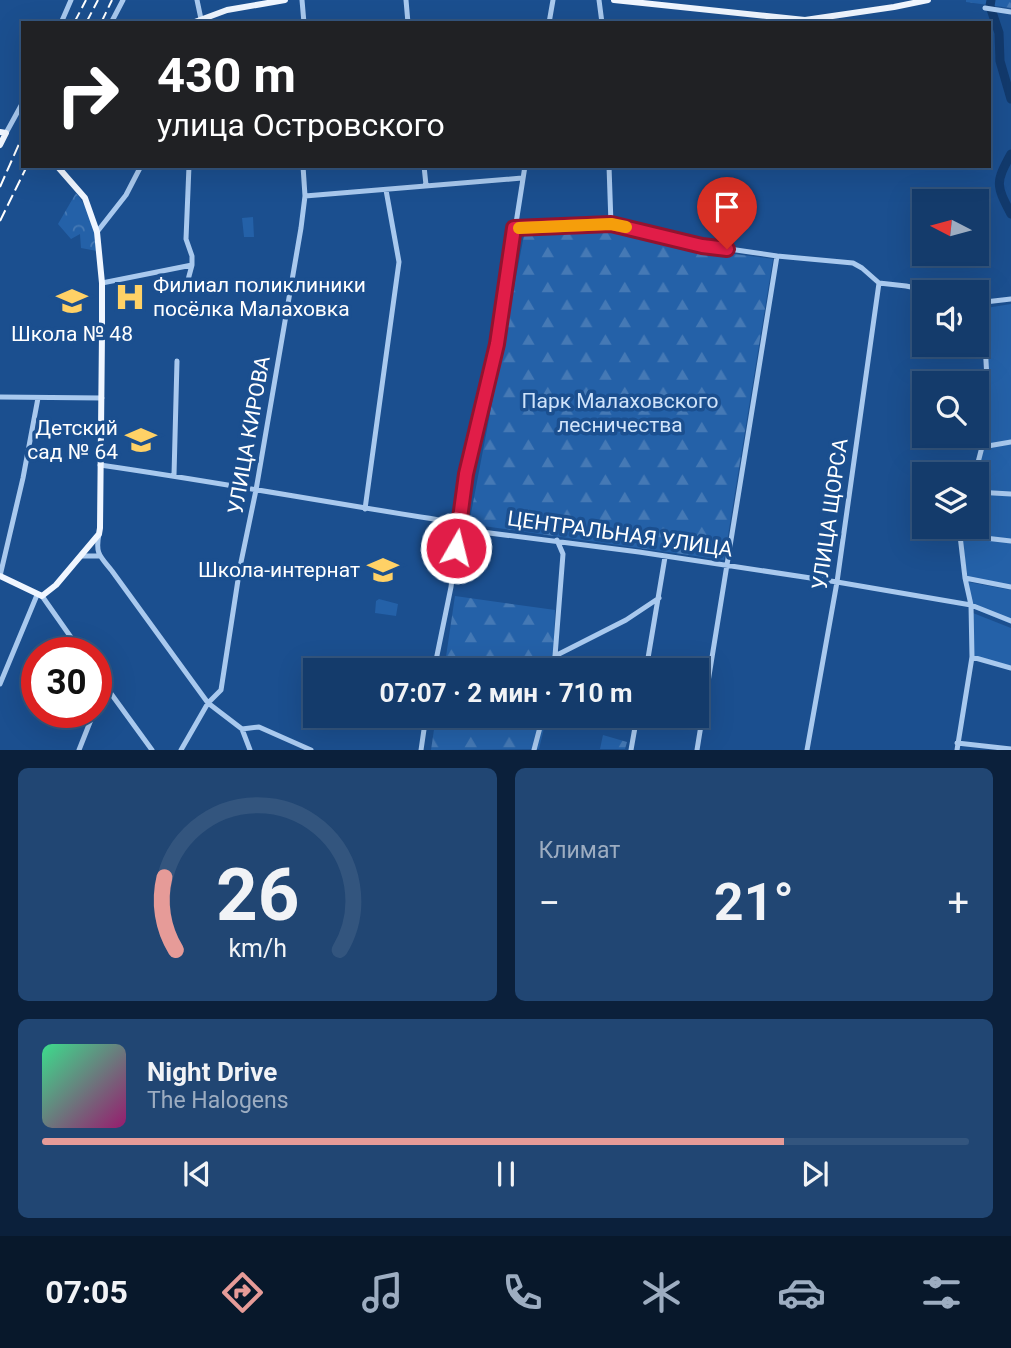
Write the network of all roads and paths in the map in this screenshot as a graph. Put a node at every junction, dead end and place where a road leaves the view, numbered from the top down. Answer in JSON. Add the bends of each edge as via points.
{"nodes":[{"id":1,"x":71,"y":0,"type":"edge"},
{"id":2,"x":123,"y":0,"type":"edge"},
{"id":3,"x":197,"y":0,"type":"edge"},
{"id":4,"x":285,"y":0,"type":"edge"},
{"id":5,"x":303,"y":0,"type":"edge"},
{"id":6,"x":406,"y":0,"type":"edge"},
{"id":7,"x":553,"y":0,"type":"edge"},
{"id":8,"x":599,"y":0,"type":"edge"},
{"id":9,"x":614,"y":0,"type":"edge"},
{"id":10,"x":928,"y":0,"type":"edge"},
{"id":11,"x":985,"y":8,"type":"dead end"},
{"id":12,"x":1011,"y":12,"type":"edge"},
{"id":13,"x":201,"y":19,"type":"junction"},
{"id":14,"x":62,"y":21,"type":"edge"},
{"id":15,"x":112,"y":21,"type":"edge"},
{"id":16,"x":196,"y":21,"type":"edge"},
{"id":17,"x":304,"y":21,"type":"edge"},
{"id":18,"x":408,"y":21,"type":"edge"},
{"id":19,"x":550,"y":21,"type":"edge"},
{"id":20,"x":602,"y":21,"type":"edge"},
{"id":21,"x":21,"y":105,"type":"edge"},
{"id":22,"x":3,"y":132,"type":"edge"},
{"id":23,"x":0,"y":145,"type":"edge"},
{"id":24,"x":59,"y":168,"type":"edge"},
{"id":25,"x":140,"y":168,"type":"edge"},
{"id":26,"x":189,"y":168,"type":"edge"},
{"id":27,"x":303,"y":168,"type":"edge"},
{"id":28,"x":424,"y":168,"type":"edge"},
{"id":29,"x":524,"y":168,"type":"edge"},
{"id":30,"x":609,"y":168,"type":"edge"},
{"id":31,"x":522,"y":178,"type":"junction"},
{"id":32,"x":426,"y":185,"type":"junction"},
{"id":33,"x":386,"y":190,"type":"junction"},
{"id":34,"x":305,"y":196,"type":"junction"},
{"id":35,"x":611,"y":224,"type":"junction"},
{"id":36,"x":514,"y":228,"type":"junction"},
{"id":37,"x":97,"y":232,"type":"junction"},
{"id":38,"x":777,"y":256,"type":"junction"},
{"id":39,"x":192,"y":265,"type":"junction"},
{"id":40,"x":102,"y":283,"type":"junction"},
{"id":41,"x":878,"y":283,"type":"junction"},
{"id":42,"x":912,"y":287,"type":"edge"},
{"id":43,"x":185,"y":291,"type":"dead end"},
{"id":44,"x":1011,"y":299,"type":"edge"},
{"id":45,"x":989,"y":302,"type":"edge"},
{"id":46,"x":177,"y":361,"type":"dead end"},
{"id":47,"x":0,"y":397,"type":"edge"},
{"id":48,"x":38,"y":398,"type":"junction"},
{"id":49,"x":102,"y":398,"type":"junction"},
{"id":50,"x":1011,"y":443,"type":"edge"},
{"id":51,"x":989,"y":446,"type":"edge"},
{"id":52,"x":100,"y":465,"type":"junction"},
{"id":53,"x":174,"y":475,"type":"junction"},
{"id":54,"x":256,"y":490,"type":"junction"},
{"id":55,"x":989,"y":493,"type":"edge"},
{"id":56,"x":1011,"y":494,"type":"edge"},
{"id":57,"x":365,"y":509,"type":"junction"},
{"id":58,"x":458,"y":529,"type":"junction"},
{"id":59,"x":99,"y":534,"type":"junction"},
{"id":60,"x":989,"y":538,"type":"edge"},
{"id":61,"x":960,"y":539,"type":"edge"},
{"id":62,"x":558,"y":540,"type":"junction"},
{"id":63,"x":1011,"y":541,"type":"edge"},
{"id":64,"x":81,"y":556,"type":"junction"},
{"id":65,"x":99,"y":556,"type":"junction"},
{"id":66,"x":665,"y":557,"type":"junction"},
{"id":67,"x":726,"y":564,"type":"junction"},
{"id":68,"x":0,"y":576,"type":"edge"},
{"id":69,"x":965,"y":578,"type":"junction"},
{"id":70,"x":837,"y":582,"type":"junction"},
{"id":71,"x":1011,"y":587,"type":"edge"},
{"id":72,"x":39,"y":596,"type":"junction"},
{"id":73,"x":659,"y":598,"type":"junction"},
{"id":74,"x":971,"y":605,"type":"junction"},
{"id":75,"x":1011,"y":621,"type":"edge"},
{"id":76,"x":70,"y":637,"type":"edge"},
{"id":77,"x":555,"y":656,"type":"joint"},
{"id":78,"x":972,"y":657,"type":"junction"},
{"id":79,"x":436,"y":658,"type":"edge"},
{"id":80,"x":648,"y":658,"type":"edge"},
{"id":81,"x":1011,"y":668,"type":"edge"},
{"id":82,"x":0,"y":684,"type":"edge"},
{"id":83,"x":112,"y":694,"type":"edge"},
{"id":84,"x":208,"y":703,"type":"junction"},
{"id":85,"x":88,"y":728,"type":"edge"},
{"id":86,"x":424,"y":728,"type":"edge"},
{"id":87,"x":540,"y":728,"type":"edge"},
{"id":88,"x":635,"y":728,"type":"edge"},
{"id":89,"x":242,"y":729,"type":"junction"},
{"id":90,"x":957,"y":746,"type":"edge"},
{"id":91,"x":1011,"y":749,"type":"edge"},
{"id":92,"x":79,"y":750,"type":"edge"},
{"id":93,"x":152,"y":750,"type":"edge"},
{"id":94,"x":181,"y":750,"type":"edge"},
{"id":95,"x":250,"y":750,"type":"edge"},
{"id":96,"x":311,"y":750,"type":"edge"},
{"id":97,"x":421,"y":750,"type":"edge"},
{"id":98,"x":534,"y":750,"type":"edge"},
{"id":99,"x":631,"y":750,"type":"edge"},
{"id":100,"x":696,"y":750,"type":"edge"},
{"id":101,"x":807,"y":750,"type":"edge"}],
"edges":[{"from":1,"to":14,"type":"street"},
{"from":2,"to":15,"type":"street"},
{"from":3,"to":13,"type":"street"},
{"from":4,"to":13,"type":"main road"},
{"from":5,"to":17,"type":"street"},
{"from":6,"to":18,"type":"street"},
{"from":7,"to":19,"type":"street"},
{"from":8,"to":20,"type":"street"},
{"from":9,"to":10,"type":"main road","via":[[805,20]]},
{"from":11,"to":12,"type":"street"},
{"from":13,"to":16,"type":"main road"},
{"from":21,"to":22,"type":"street"},
{"from":22,"to":23,"type":"main road"},
{"from":24,"to":37,"type":"main road","via":[[85,198]]},
{"from":25,"to":37,"type":"street"},
{"from":26,"to":39,"type":"street","via":[[186,239]]},
{"from":27,"to":34,"type":"street","name":"УЛИЦА КИРОВА"},
{"from":28,"to":32,"type":"street"},
{"from":29,"to":31,"type":"street"},
{"from":30,"to":35,"type":"street"},
{"from":31,"to":32,"type":"street"},
{"from":31,"to":36,"type":"street"},
{"from":32,"to":33,"type":"street"},
{"from":33,"to":34,"type":"street"},
{"from":33,"to":57,"type":"street","via":[[399,262]]},
{"from":34,"to":54,"type":"street","name":"УЛИЦА КИРОВА"},
{"from":35,"to":36,"type":"street"},
{"from":35,"to":38,"type":"street","via":[[702,246]]},
{"from":36,"to":58,"type":"street","via":[[497,344],[466,474]]},
{"from":37,"to":40,"type":"main road"},
{"from":38,"to":41,"type":"street","via":[[852,263]]},
{"from":38,"to":67,"type":"street"},
{"from":39,"to":40,"type":"street"},
{"from":39,"to":43,"type":"street"},
{"from":40,"to":49,"type":"main road"},
{"from":41,"to":42,"type":"street"},
{"from":41,"to":70,"type":"street","name":"УЛИЦА ЩОРСА"},
{"from":44,"to":45,"type":"street"},
{"from":46,"to":53,"type":"street"},
{"from":47,"to":48,"type":"street"},
{"from":48,"to":49,"type":"street"},
{"from":48,"to":68,"type":"street"},
{"from":49,"to":52,"type":"main road"},
{"from":50,"to":51,"type":"street"},
{"from":52,"to":53,"type":"street","name":"ЦЕНТРАЛЬНАЯ УЛИЦА"},
{"from":52,"to":59,"type":"main road"},
{"from":53,"to":54,"type":"street","name":"ЦЕНТРАЛЬНАЯ УЛИЦА"},
{"from":54,"to":57,"type":"street","name":"ЦЕНТРАЛЬНАЯ УЛИЦА"},
{"from":54,"to":84,"type":"street","name":"УЛИЦА КИРОВА","via":[[221,690]]},
{"from":55,"to":56,"type":"street"},
{"from":57,"to":58,"type":"street","name":"ЦЕНТРАЛЬНАЯ УЛИЦА","via":[[453,522]]},
{"from":58,"to":62,"type":"street","name":"ЦЕНТРАЛЬНАЯ УЛИЦА"},
{"from":58,"to":79,"type":"street"},
{"from":59,"to":64,"type":"main road"},
{"from":59,"to":65,"type":"street"},
{"from":60,"to":63,"type":"street"},
{"from":61,"to":69,"type":"street"},
{"from":62,"to":66,"type":"street","name":"ЦЕНТРАЛЬНАЯ УЛИЦА"},
{"from":62,"to":77,"type":"street","via":[[563,554]]},
{"from":64,"to":65,"type":"street"},
{"from":64,"to":72,"type":"main road","via":[[56,585]]},
{"from":65,"to":84,"type":"street"},
{"from":66,"to":67,"type":"street","name":"ЦЕНТРАЛЬНАЯ УЛИЦА"},
{"from":66,"to":73,"type":"street"},
{"from":67,"to":70,"type":"street","name":"ЦЕНТРАЛЬНАЯ УЛИЦА"},
{"from":67,"to":100,"type":"street"},
{"from":68,"to":72,"type":"main road"},
{"from":69,"to":71,"type":"street"},
{"from":69,"to":74,"type":"street"},
{"from":70,"to":74,"type":"street","name":"ЦЕНТРАЛЬНАЯ УЛИЦА"},
{"from":70,"to":101,"type":"street","name":"УЛИЦА ЩОРСА"},
{"from":72,"to":76,"type":"street"},
{"from":72,"to":82,"type":"street"},
{"from":73,"to":77,"type":"street"},
{"from":73,"to":80,"type":"street"},
{"from":74,"to":75,"type":"street","name":"ЦЕНТРАЛЬНАЯ УЛИЦА"},
{"from":74,"to":78,"type":"street"},
{"from":78,"to":81,"type":"street"},
{"from":78,"to":90,"type":"street"},
{"from":83,"to":93,"type":"street"},
{"from":84,"to":89,"type":"street"},
{"from":84,"to":94,"type":"street","name":"УЛИЦА КИРОВА"},
{"from":85,"to":92,"type":"street"},
{"from":86,"to":97,"type":"street"},
{"from":87,"to":98,"type":"street"},
{"from":88,"to":99,"type":"street"},
{"from":89,"to":95,"type":"street"},
{"from":89,"to":96,"type":"street","via":[[259,727]]},
{"from":90,"to":91,"type":"street"}]}
